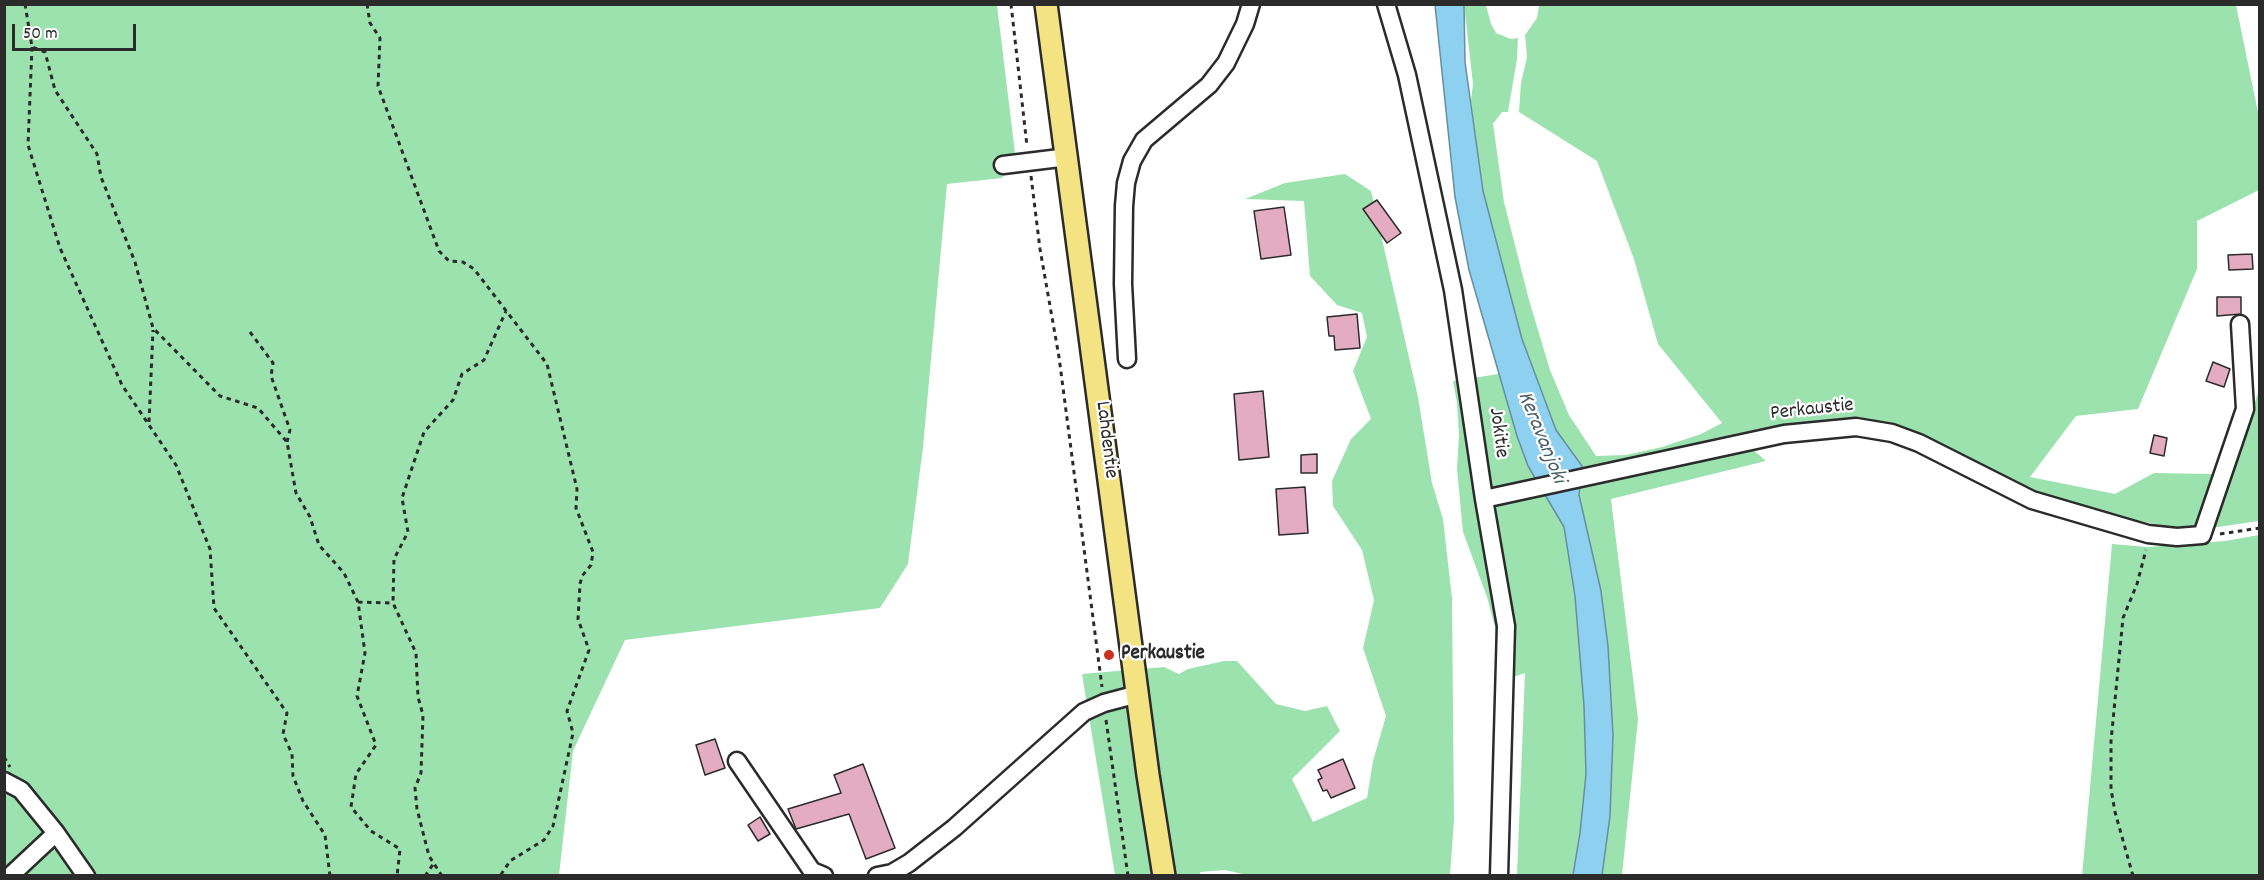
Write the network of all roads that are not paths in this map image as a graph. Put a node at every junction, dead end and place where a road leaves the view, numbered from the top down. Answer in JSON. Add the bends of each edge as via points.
{"nodes":[{"id":1,"x":1046,"y":4,"type":"edge"},
{"id":2,"x":1251,"y":4,"type":"edge"},
{"id":3,"x":1386,"y":4,"type":"edge"},
{"id":4,"x":1068,"y":157,"type":"junction"},
{"id":5,"x":1003,"y":165,"type":"dead end"},
{"id":6,"x":2240,"y":324,"type":"dead end"},
{"id":7,"x":1127,"y":359,"type":"dead end"},
{"id":8,"x":1484,"y":500,"type":"junction"},
{"id":9,"x":1138,"y":694,"type":"junction"},
{"id":10,"x":737,"y":760,"type":"dead end"},
{"id":11,"x":4,"y":781,"type":"edge"},
{"id":12,"x":56,"y":833,"type":"junction"},
{"id":13,"x":10,"y":876,"type":"edge"},
{"id":14,"x":86,"y":876,"type":"edge"},
{"id":15,"x":824,"y":876,"type":"edge"},
{"id":16,"x":877,"y":876,"type":"edge"},
{"id":17,"x":1164,"y":876,"type":"edge"},
{"id":18,"x":1499,"y":876,"type":"edge"}],
"edges":[{"from":1,"to":4,"type":"main road","name":"Lahdentie"},
{"from":2,"to":7,"type":"street","via":[[1245,24],[1209,85],[1144,140],[1132,161],[1124,218]]},
{"from":3,"to":8,"type":"street","name":"Jokitie","via":[[1407,75],[1453,290]]},
{"from":4,"to":5,"type":"street"},
{"from":4,"to":9,"type":"main road","name":"Lahdentie"},
{"from":6,"to":8,"type":"street","name":"Perkaustie","via":[[2245,409],[2202,535],[2148,534],[2032,500],[1918,443],[1856,426],[1784,434]]},
{"from":8,"to":18,"type":"street","name":"Jokitie","via":[[1506,626]]},
{"from":9,"to":16,"type":"street","via":[[1084,711],[954,828],[909,863]]},
{"from":9,"to":17,"type":"main road","name":"Lahdentie"},
{"from":10,"to":15,"type":"street","via":[[812,871]]},
{"from":11,"to":12,"type":"street","via":[[21,790]]},
{"from":12,"to":13,"type":"street"},
{"from":12,"to":14,"type":"street"}]}
